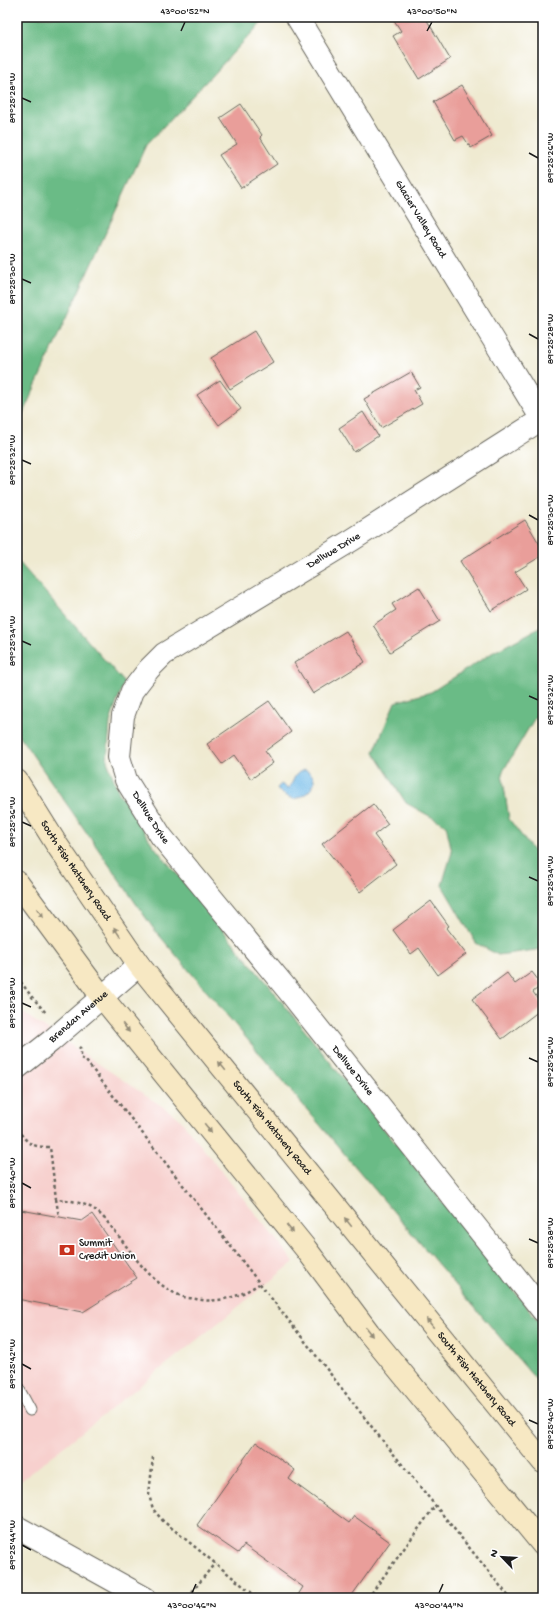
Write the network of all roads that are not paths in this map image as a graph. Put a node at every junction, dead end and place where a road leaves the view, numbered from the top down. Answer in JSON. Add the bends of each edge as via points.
{"nodes":[{"id":1,"x":297,"y":17,"type":"edge"},
{"id":2,"x":542,"y":420,"type":"edge"},
{"id":3,"x":17,"y":782,"type":"edge"},
{"id":4,"x":17,"y":882,"type":"edge"},
{"id":5,"x":139,"y":964,"type":"junction"},
{"id":6,"x":102,"y":997,"type":"junction"},
{"id":7,"x":17,"y":1068,"type":"edge"},
{"id":8,"x":543,"y":1311,"type":"edge"},
{"id":9,"x":17,"y":1386,"type":"edge"},
{"id":10,"x":30,"y":1410,"type":"dead end"},
{"id":11,"x":543,"y":1462,"type":"edge"},
{"id":12,"x":17,"y":1527,"type":"edge"},
{"id":13,"x":543,"y":1545,"type":"edge"},
{"id":14,"x":145,"y":1598,"type":"edge"}],
"edges":[{"from":1,"to":2,"type":"street","name":"Glacier Valley Road"},
{"from":2,"to":8,"type":"street","name":"Dellvue Drive","via":[[352,540],[164,654],[132,692],[123,716],[119,756],[126,780],[161,836],[291,994]]},
{"from":5,"to":3,"type":"main road","name":"South Fish Hatchery Road","one_way":true},
{"from":4,"to":6,"type":"main road","one_way":true},
{"from":5,"to":6,"type":"street","name":"Brendan Avenue"},
{"from":11,"to":5,"type":"main road","name":"South Fish Hatchery Road","one_way":true},
{"from":6,"to":7,"type":"street","name":"Brendan Avenue"},
{"from":6,"to":13,"type":"main road","one_way":true,"via":[[306,1249],[374,1339]]},
{"from":9,"to":10,"type":"lane"},
{"from":12,"to":14,"type":"street"}]}
